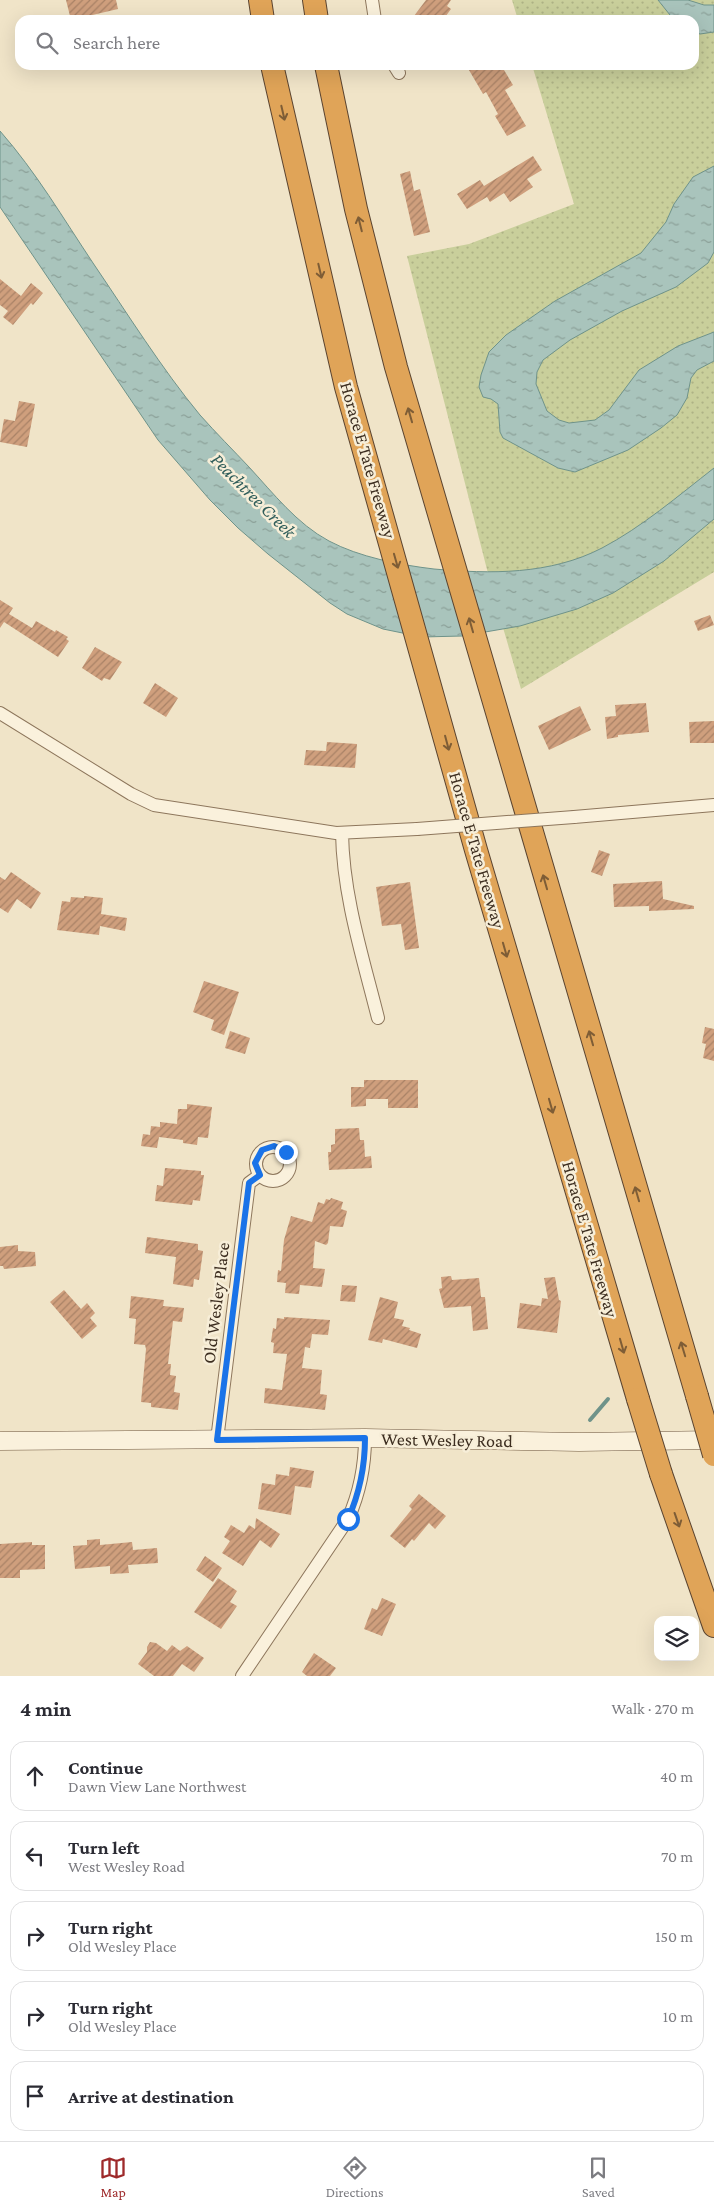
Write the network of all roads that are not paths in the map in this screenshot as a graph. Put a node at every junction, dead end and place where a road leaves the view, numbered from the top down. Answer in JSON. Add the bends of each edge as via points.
{"nodes":[{"id":1,"x":260,"y":0,"type":"edge"},
{"id":2,"x":314,"y":0,"type":"edge"},
{"id":3,"x":372,"y":0,"type":"edge"},
{"id":4,"x":262,"y":15,"type":"edge"},
{"id":5,"x":316,"y":15,"type":"edge"},
{"id":6,"x":374,"y":15,"type":"edge"},
{"id":7,"x":273,"y":70,"type":"edge"},
{"id":8,"x":327,"y":70,"type":"edge"},
{"id":9,"x":0,"y":713,"type":"edge"},
{"id":10,"x":714,"y":805,"type":"edge"},
{"id":11,"x":342,"y":833,"type":"junction"},
{"id":12,"x":378,"y":1018,"type":"dead end"},
{"id":13,"x":260,"y":1175,"type":"dead end"},
{"id":14,"x":365,"y":1438,"type":"junction"},
{"id":15,"x":217,"y":1440,"type":"junction"},
{"id":16,"x":714,"y":1440,"type":"edge"},
{"id":17,"x":0,"y":1441,"type":"edge"},
{"id":18,"x":714,"y":1455,"type":"edge"},
{"id":19,"x":714,"y":1626,"type":"edge"},
{"id":20,"x":242,"y":1676,"type":"edge"}],
"edges":[{"from":1,"to":4,"type":"highway"},
{"from":2,"to":5,"type":"highway"},
{"from":3,"to":6,"type":"street"},
{"from":7,"to":19,"type":"highway","name":"Horace E Tate Freeway","one_way":true,"bridge":true,"via":[[346,387],[476,850],[661,1474]]},
{"from":18,"to":8,"type":"highway","one_way":true,"bridge":true,"via":[[396,367],[369,263]]},
{"from":9,"to":11,"type":"street","via":[[154,805]]},
{"from":10,"to":11,"type":"street","bridge":true},
{"from":11,"to":12,"type":"street","via":[[342,861]]},
{"from":13,"to":15,"type":"street","name":"Old Wesley Place","via":[[249,1183]]},
{"from":14,"to":15,"type":"street","name":"West Wesley Road"},
{"from":14,"to":16,"type":"street","name":"West Wesley Road","via":[[579,1442]]},
{"from":14,"to":20,"type":"street","via":[[362,1480],[348,1519]]},
{"from":15,"to":17,"type":"street","name":"West Wesley Road"}]}
